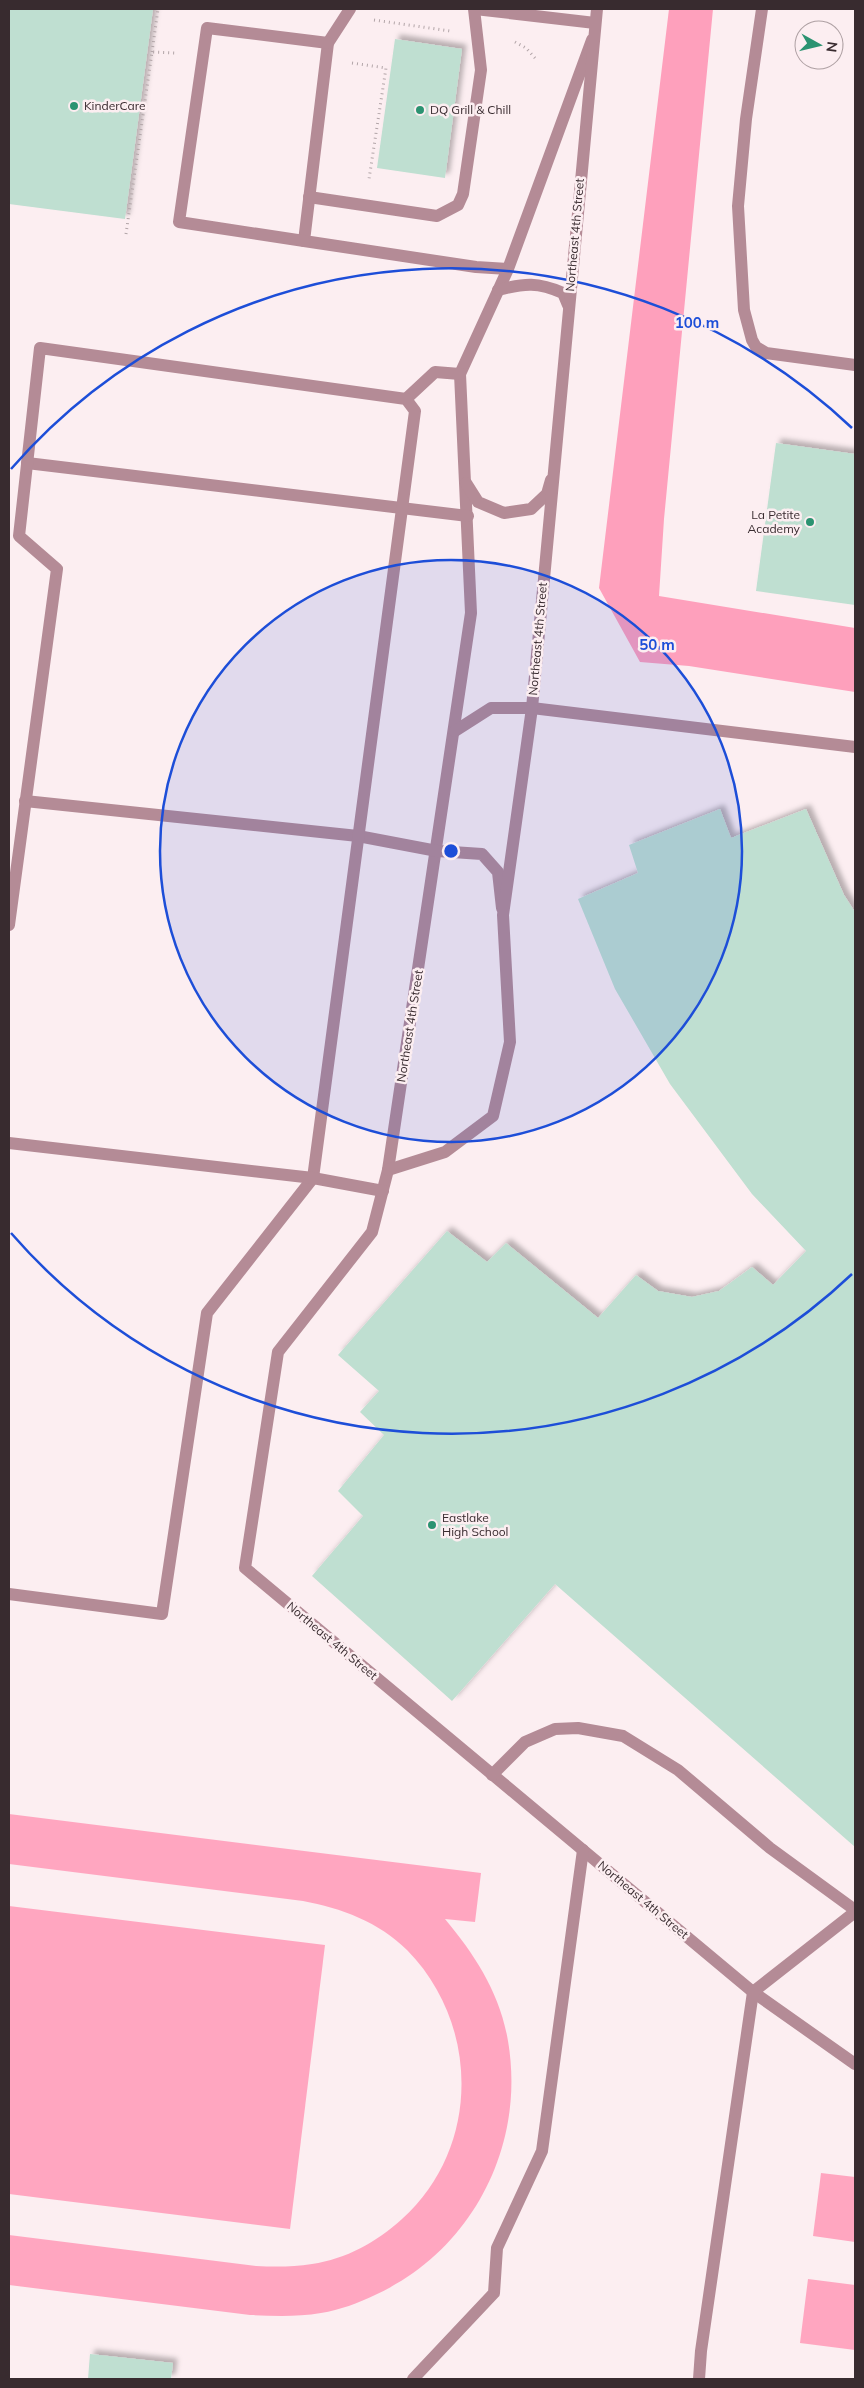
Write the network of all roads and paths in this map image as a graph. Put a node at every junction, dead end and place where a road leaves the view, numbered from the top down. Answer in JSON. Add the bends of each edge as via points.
{"nodes":[{"id":1,"x":158,"y":9,"type":"edge"},
{"id":2,"x":474,"y":9,"type":"edge"},
{"id":3,"x":597,"y":9,"type":"edge"},
{"id":4,"x":762,"y":9,"type":"edge"},
{"id":5,"x":347,"y":12,"type":"edge"},
{"id":6,"x":595,"y":23,"type":"junction"},
{"id":7,"x":477,"y":36,"type":"junction"},
{"id":8,"x":592,"y":40,"type":"junction"},
{"id":9,"x":328,"y":43,"type":"junction"},
{"id":10,"x":152,"y":52,"type":"dead end"},
{"id":11,"x":535,"y":58,"type":"dead end"},
{"id":12,"x":309,"y":197,"type":"junction"},
{"id":13,"x":304,"y":241,"type":"junction"},
{"id":14,"x":508,"y":269,"type":"junction"},
{"id":15,"x":498,"y":290,"type":"junction"},
{"id":16,"x":568,"y":305,"type":"junction"},
{"id":17,"x":855,"y":365,"type":"edge"},
{"id":18,"x":460,"y":374,"type":"junction"},
{"id":19,"x":406,"y":399,"type":"junction"},
{"id":20,"x":27,"y":463,"type":"junction"},
{"id":21,"x":553,"y":471,"type":"junction"},
{"id":22,"x":465,"y":481,"type":"junction"},
{"id":23,"x":402,"y":508,"type":"junction"},
{"id":24,"x":468,"y":516,"type":"junction"},
{"id":25,"x":532,"y":708,"type":"junction"},
{"id":26,"x":455,"y":731,"type":"junction"},
{"id":27,"x":855,"y":746,"type":"edge"},
{"id":28,"x":25,"y":801,"type":"junction"},
{"id":29,"x":358,"y":836,"type":"junction"},
{"id":30,"x":437,"y":851,"type":"junction"},
{"id":31,"x":503,"y":915,"type":"junction"},
{"id":32,"x":9,"y":925,"type":"edge"},
{"id":33,"x":9,"y":1143,"type":"edge"},
{"id":34,"x":388,"y":1170,"type":"junction"},
{"id":35,"x":313,"y":1178,"type":"junction"},
{"id":36,"x":383,"y":1191,"type":"junction"},
{"id":37,"x":9,"y":1594,"type":"edge"},
{"id":38,"x":492,"y":1774,"type":"junction"},
{"id":39,"x":583,"y":1850,"type":"junction"},
{"id":40,"x":855,"y":1911,"type":"edge"},
{"id":41,"x":753,"y":1992,"type":"junction"},
{"id":42,"x":855,"y":2064,"type":"edge"},
{"id":43,"x":413,"y":2379,"type":"edge"},
{"id":44,"x":699,"y":2379,"type":"edge"}],
"edges":[{"from":1,"to":10,"type":"path"},
{"from":2,"to":6,"type":"street"},
{"from":2,"to":7,"type":"street"},
{"from":3,"to":6,"type":"street","name":"Northeast 4th Street"},
{"from":4,"to":17,"type":"street","via":[[742,152],[738,206],[744,310],[752,340],[766,353]]},
{"from":5,"to":7,"type":"path"},
{"from":5,"to":9,"type":"street"},
{"from":6,"to":8,"type":"street","name":"Northeast 4th Street"},
{"from":7,"to":11,"type":"path","via":[[508,39],[526,48]]},
{"from":7,"to":12,"type":"street","via":[[481,70],[463,194],[458,205],[437,216]]},
{"from":8,"to":14,"type":"street","name":"Northeast 4th Street"},
{"from":8,"to":16,"type":"street","name":"Northeast 4th Street"},
{"from":9,"to":12,"type":"street"},
{"from":9,"to":13,"type":"street","via":[[207,28],[179,222]]},
{"from":12,"to":13,"type":"street"},
{"from":13,"to":14,"type":"street"},
{"from":14,"to":15,"type":"street","name":"Northeast 4th Street"},
{"from":15,"to":16,"type":"street","via":[[521,284],[545,285],[563,293]]},
{"from":15,"to":18,"type":"street","name":"Northeast 4th Street"},
{"from":16,"to":21,"type":"street","name":"Northeast 4th Street"},
{"from":18,"to":19,"type":"street","via":[[435,372]]},
{"from":18,"to":22,"type":"street","name":"Northeast 4th Street"},
{"from":19,"to":20,"type":"street","via":[[40,348]]},
{"from":19,"to":23,"type":"street","via":[[415,411]]},
{"from":20,"to":23,"type":"street"},
{"from":20,"to":28,"type":"street","via":[[19,536],[58,569]]},
{"from":21,"to":22,"type":"street","via":[[547,494],[531,510],[504,513],[478,502]]},
{"from":21,"to":25,"type":"street","name":"Northeast 4th Street"},
{"from":22,"to":24,"type":"street","name":"Northeast 4th Street"},
{"from":23,"to":24,"type":"street"},
{"from":23,"to":29,"type":"street"},
{"from":24,"to":26,"type":"street","name":"Northeast 4th Street","via":[[471,613]]},
{"from":25,"to":26,"type":"street","via":[[491,708]]},
{"from":25,"to":27,"type":"street"},
{"from":25,"to":31,"type":"street","name":"Northeast 4th Street"},
{"from":26,"to":30,"type":"street","name":"Northeast 4th Street"},
{"from":28,"to":29,"type":"street"},
{"from":28,"to":32,"type":"street"},
{"from":29,"to":30,"type":"street"},
{"from":29,"to":35,"type":"street"},
{"from":30,"to":31,"type":"street","via":[[482,854],[498,872]]},
{"from":30,"to":34,"type":"street","name":"Northeast 4th Street"},
{"from":31,"to":34,"type":"street","name":"Northeast 4th Street","via":[[510,1042],[493,1116],[445,1152]]},
{"from":33,"to":35,"type":"street"},
{"from":34,"to":36,"type":"street","name":"Northeast 4th Street"},
{"from":35,"to":36,"type":"street"},
{"from":35,"to":37,"type":"street","via":[[207,1313],[162,1614]]},
{"from":36,"to":38,"type":"street","name":"Northeast 4th Street","via":[[372,1232],[278,1352],[245,1568]]},
{"from":38,"to":39,"type":"street","name":"Northeast 4th Street"},
{"from":38,"to":40,"type":"street","via":[[524,1742],[555,1729],[578,1728],[623,1736],[678,1770],[770,1848]]},
{"from":39,"to":41,"type":"street","name":"Northeast 4th Street"},
{"from":39,"to":43,"type":"street","via":[[542,2151],[497,2248],[494,2293]]},
{"from":40,"to":41,"type":"street"},
{"from":41,"to":42,"type":"street","name":"Northeast 4th Street"},
{"from":41,"to":44,"type":"street"}]}
